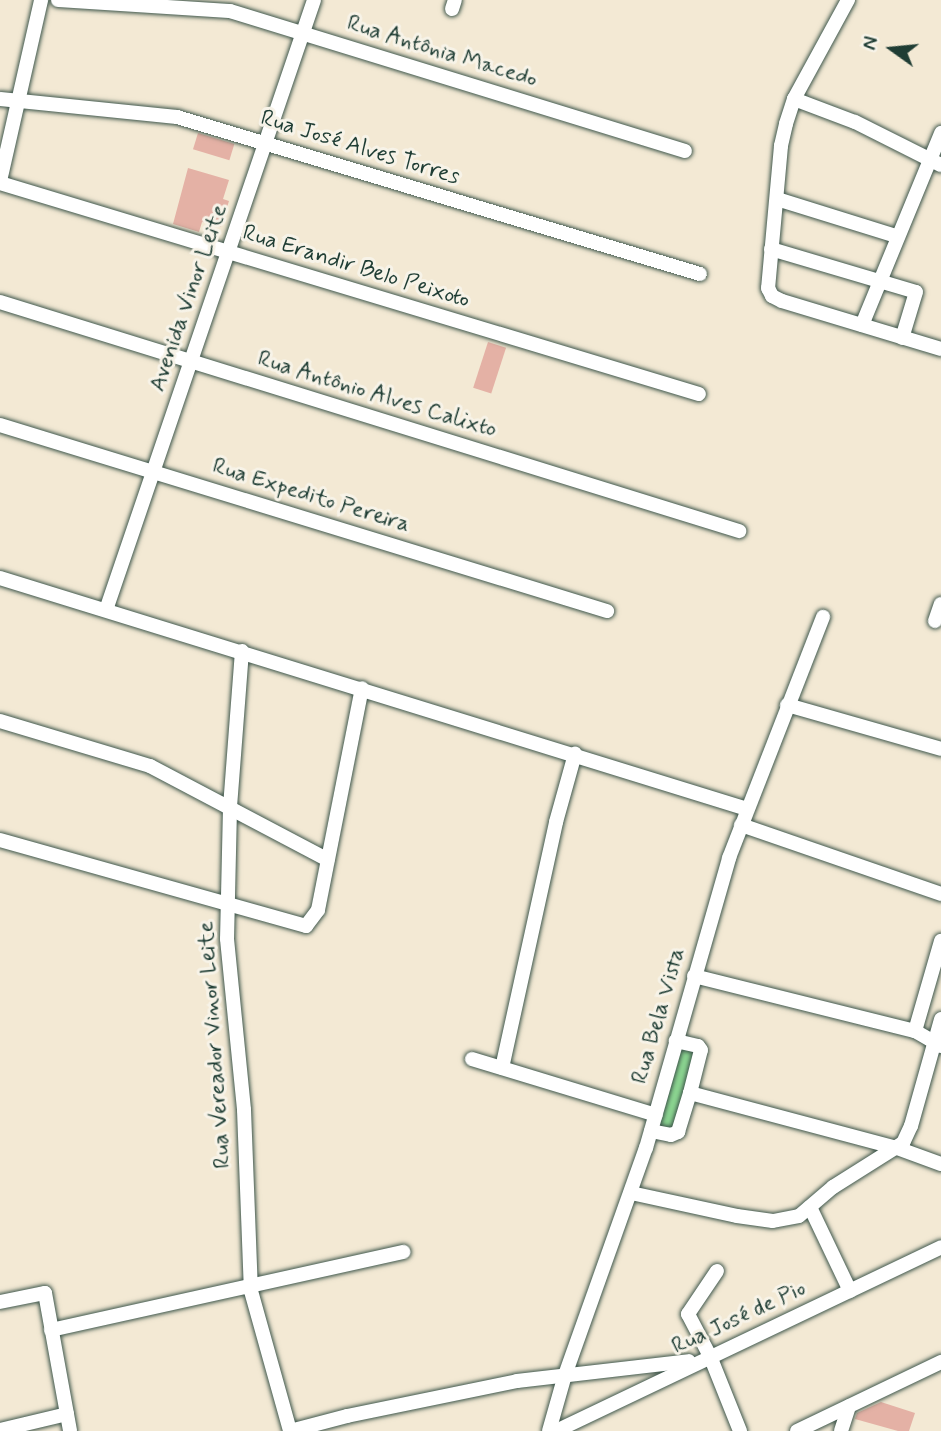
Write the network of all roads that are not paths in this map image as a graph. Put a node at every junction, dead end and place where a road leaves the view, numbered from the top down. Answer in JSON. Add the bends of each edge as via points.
{"nodes":[{"id":1,"x":41,"y":0,"type":"edge"},
{"id":2,"x":58,"y":0,"type":"edge"},
{"id":3,"x":314,"y":0,"type":"edge"},
{"id":4,"x":848,"y":0,"type":"edge"},
{"id":5,"x":303,"y":33,"type":"junction"},
{"id":6,"x":0,"y":99,"type":"edge"},
{"id":7,"x":794,"y":99,"type":"junction"},
{"id":8,"x":18,"y":101,"type":"junction"},
{"id":9,"x":941,"y":133,"type":"edge"},
{"id":10,"x":265,"y":144,"type":"junction"},
{"id":11,"x":685,"y":151,"type":"dead end"},
{"id":12,"x":935,"y":162,"type":"edge"},
{"id":13,"x":0,"y":182,"type":"edge"},
{"id":14,"x":777,"y":200,"type":"junction"},
{"id":15,"x":896,"y":236,"type":"junction"},
{"id":16,"x":771,"y":249,"type":"junction"},
{"id":17,"x":228,"y":252,"type":"junction"},
{"id":18,"x":700,"y":274,"type":"dead end"},
{"id":19,"x":879,"y":279,"type":"junction"},
{"id":20,"x":0,"y":302,"type":"edge"},
{"id":21,"x":862,"y":326,"type":"junction"},
{"id":22,"x":902,"y":338,"type":"junction"},
{"id":23,"x":941,"y":349,"type":"edge"},
{"id":24,"x":191,"y":361,"type":"junction"},
{"id":25,"x":699,"y":394,"type":"dead end"},
{"id":26,"x":0,"y":425,"type":"edge"},
{"id":27,"x":153,"y":470,"type":"junction"},
{"id":28,"x":739,"y":531,"type":"dead end"},
{"id":29,"x":0,"y":578,"type":"edge"},
{"id":30,"x":941,"y":604,"type":"edge"},
{"id":31,"x":106,"y":610,"type":"junction"},
{"id":32,"x":607,"y":611,"type":"dead end"},
{"id":33,"x":823,"y":617,"type":"dead end"},
{"id":34,"x":935,"y":621,"type":"dead end"},
{"id":35,"x":242,"y":652,"type":"junction"},
{"id":36,"x":362,"y":688,"type":"junction"},
{"id":37,"x":787,"y":705,"type":"junction"},
{"id":38,"x":0,"y":721,"type":"edge"},
{"id":39,"x":941,"y":749,"type":"edge"},
{"id":40,"x":575,"y":754,"type":"junction"},
{"id":41,"x":230,"y":809,"type":"junction"},
{"id":42,"x":747,"y":809,"type":"junction"},
{"id":43,"x":741,"y":825,"type":"junction"},
{"id":44,"x":0,"y":840,"type":"edge"},
{"id":45,"x":328,"y":860,"type":"junction"},
{"id":46,"x":941,"y":894,"type":"edge"},
{"id":47,"x":228,"y":903,"type":"junction"},
{"id":48,"x":941,"y":941,"type":"edge"},
{"id":49,"x":694,"y":976,"type":"junction"},
{"id":50,"x":941,"y":1019,"type":"edge"},
{"id":51,"x":915,"y":1031,"type":"junction"},
{"id":52,"x":676,"y":1041,"type":"junction"},
{"id":53,"x":938,"y":1044,"type":"edge"},
{"id":54,"x":472,"y":1059,"type":"dead end"},
{"id":55,"x":502,"y":1068,"type":"junction"},
{"id":56,"x":690,"y":1093,"type":"junction"},
{"id":57,"x":656,"y":1115,"type":"junction"},
{"id":58,"x":651,"y":1131,"type":"junction"},
{"id":59,"x":897,"y":1148,"type":"junction"},
{"id":60,"x":941,"y":1164,"type":"edge"},
{"id":61,"x":631,"y":1193,"type":"junction"},
{"id":62,"x":810,"y":1207,"type":"junction"},
{"id":63,"x":941,"y":1247,"type":"edge"},
{"id":64,"x":403,"y":1252,"type":"dead end"},
{"id":65,"x":717,"y":1271,"type":"dead end"},
{"id":66,"x":252,"y":1284,"type":"junction"},
{"id":67,"x":850,"y":1291,"type":"junction"},
{"id":68,"x":0,"y":1302,"type":"edge"},
{"id":69,"x":51,"y":1330,"type":"junction"},
{"id":70,"x":705,"y":1358,"type":"junction"},
{"id":71,"x":941,"y":1362,"type":"edge"},
{"id":72,"x":565,"y":1375,"type":"junction"},
{"id":73,"x":849,"y":1406,"type":"junction"},
{"id":74,"x":67,"y":1414,"type":"junction"},
{"id":75,"x":333,"y":1426,"type":"edge"},
{"id":76,"x":0,"y":1430,"type":"edge"},
{"id":77,"x":70,"y":1431,"type":"edge"},
{"id":78,"x":290,"y":1431,"type":"edge"},
{"id":79,"x":549,"y":1431,"type":"edge"},
{"id":80,"x":556,"y":1431,"type":"edge"},
{"id":81,"x":740,"y":1431,"type":"edge"},
{"id":82,"x":797,"y":1431,"type":"edge"},
{"id":83,"x":841,"y":1431,"type":"edge"}],
"edges":[{"from":1,"to":8,"type":"street"},
{"from":2,"to":5,"type":"street","name":"Rua Antônia Macedo","via":[[230,11]]},
{"from":3,"to":5,"type":"street","name":"Avenida Vinor Leite"},
{"from":4,"to":7,"type":"street"},
{"from":5,"to":10,"type":"street","name":"Avenida Vinor Leite"},
{"from":5,"to":11,"type":"street","name":"Rua Antônia Macedo"},
{"from":6,"to":8,"type":"street","name":"Rua José Alves Torres"},
{"from":7,"to":12,"type":"street","via":[[855,122]]},
{"from":7,"to":14,"type":"street","via":[[781,146]]},
{"from":8,"to":10,"type":"street","name":"Rua José Alves Torres","via":[[177,117]]},
{"from":8,"to":13,"type":"street"},
{"from":9,"to":12,"type":"street"},
{"from":10,"to":17,"type":"street","name":"Avenida Vinor Leite"},
{"from":10,"to":18,"type":"street","name":"Rua José Alves Torres"},
{"from":12,"to":15,"type":"street"},
{"from":13,"to":17,"type":"street","name":"Rua Erandir Belo Peixoto"},
{"from":14,"to":15,"type":"street"},
{"from":14,"to":16,"type":"street"},
{"from":15,"to":19,"type":"street"},
{"from":16,"to":19,"type":"street"},
{"from":16,"to":21,"type":"street","via":[[768,288],[776,299]]},
{"from":17,"to":24,"type":"street","name":"Avenida Vinor Leite"},
{"from":17,"to":25,"type":"street","name":"Rua Erandir Belo Peixoto"},
{"from":19,"to":21,"type":"street"},
{"from":19,"to":22,"type":"street","via":[[916,292]]},
{"from":20,"to":24,"type":"street","name":"Rua Antônio Alves Calixto"},
{"from":21,"to":22,"type":"street"},
{"from":22,"to":23,"type":"street"},
{"from":24,"to":27,"type":"street","name":"Avenida Vinor Leite"},
{"from":24,"to":28,"type":"street","name":"Rua Antônio Alves Calixto"},
{"from":26,"to":27,"type":"street","name":"Rua Expedito Pereira"},
{"from":27,"to":31,"type":"street","name":"Avenida Vinor Leite"},
{"from":27,"to":32,"type":"street","name":"Rua Expedito Pereira"},
{"from":29,"to":31,"type":"street"},
{"from":30,"to":34,"type":"street"},
{"from":31,"to":35,"type":"street"},
{"from":33,"to":37,"type":"street","name":"Rua Bela Vista"},
{"from":35,"to":36,"type":"street"},
{"from":35,"to":41,"type":"street","name":"Rua Vereador Vinor Leite"},
{"from":36,"to":40,"type":"street"},
{"from":36,"to":45,"type":"street"},
{"from":37,"to":39,"type":"street"},
{"from":37,"to":42,"type":"street","name":"Rua Bela Vista"},
{"from":38,"to":41,"type":"street","via":[[150,766]]},
{"from":40,"to":42,"type":"street"},
{"from":40,"to":55,"type":"street","via":[[555,822]]},
{"from":41,"to":45,"type":"street"},
{"from":41,"to":47,"type":"street","name":"Rua Vereador Vinor Leite"},
{"from":42,"to":43,"type":"street","name":"Rua Bela Vista"},
{"from":43,"to":46,"type":"street"},
{"from":43,"to":49,"type":"street","name":"Rua Bela Vista"},
{"from":44,"to":47,"type":"street"},
{"from":45,"to":47,"type":"street","via":[[313,921],[299,927]]},
{"from":47,"to":66,"type":"street","name":"Rua Vereador Vinor Leite"},
{"from":48,"to":51,"type":"street"},
{"from":49,"to":51,"type":"street"},
{"from":49,"to":52,"type":"street","name":"Rua Bela Vista"},
{"from":50,"to":53,"type":"street"},
{"from":51,"to":53,"type":"street"},
{"from":52,"to":56,"type":"street","via":[[701,1050]]},
{"from":52,"to":57,"type":"street","name":"Rua Bela Vista"},
{"from":53,"to":59,"type":"street","via":[[911,1126]]},
{"from":54,"to":55,"type":"street"},
{"from":55,"to":57,"type":"street"},
{"from":56,"to":58,"type":"street","via":[[677,1132]]},
{"from":56,"to":59,"type":"street"},
{"from":57,"to":58,"type":"street","name":"Rua Bela Vista"},
{"from":58,"to":61,"type":"street","name":"Rua Bela Vista"},
{"from":59,"to":60,"type":"street"},
{"from":59,"to":62,"type":"street","via":[[833,1187]]},
{"from":61,"to":62,"type":"street","via":[[774,1221],[793,1220]]},
{"from":61,"to":72,"type":"street","name":"Rua Bela Vista"},
{"from":62,"to":67,"type":"street"},
{"from":63,"to":67,"type":"street","name":"Rua José de Pio"},
{"from":64,"to":66,"type":"street"},
{"from":65,"to":70,"type":"street","via":[[688,1314]]},
{"from":66,"to":69,"type":"street"},
{"from":66,"to":78,"type":"street","name":"Rua Vereador Vinor Leite"},
{"from":67,"to":70,"type":"street","name":"Rua José de Pio"},
{"from":68,"to":69,"type":"street","via":[[45,1293]]},
{"from":69,"to":74,"type":"street"},
{"from":70,"to":72,"type":"street"},
{"from":70,"to":80,"type":"street","name":"Rua José de Pio"},
{"from":70,"to":81,"type":"street"},
{"from":71,"to":73,"type":"street"},
{"from":72,"to":75,"type":"street","via":[[453,1393]]},
{"from":72,"to":79,"type":"street","name":"Rua Bela Vista"},
{"from":73,"to":82,"type":"street"},
{"from":73,"to":83,"type":"street"},
{"from":74,"to":76,"type":"street"},
{"from":74,"to":77,"type":"street"},
{"from":75,"to":78,"type":"street"}]}
